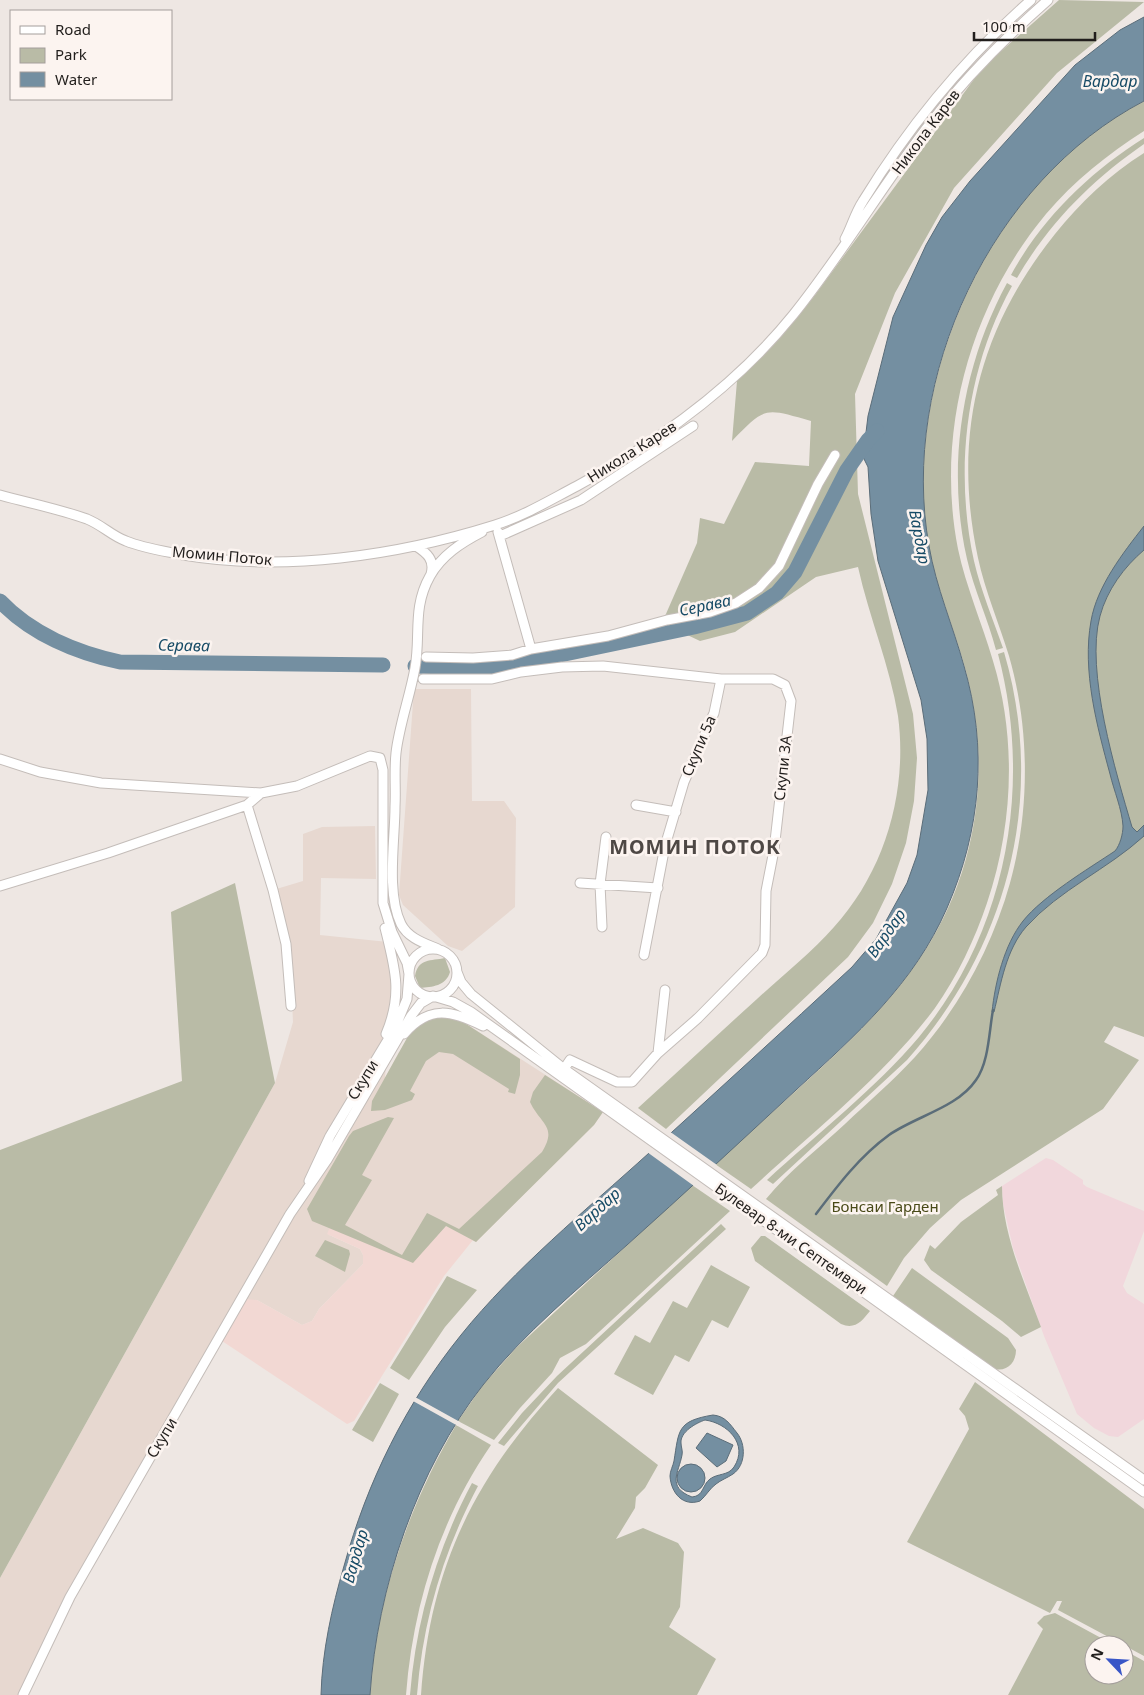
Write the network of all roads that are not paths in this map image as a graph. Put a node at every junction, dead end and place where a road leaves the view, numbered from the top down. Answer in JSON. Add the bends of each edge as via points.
{"nodes":[{"id":1,"x":1031,"y":0,"type":"edge"},
{"id":2,"x":1048,"y":0,"type":"edge"},
{"id":3,"x":822,"y":278,"type":"junction"},
{"id":4,"x":693,"y":426,"type":"dead end"},
{"id":5,"x":835,"y":455,"type":"dead end"},
{"id":6,"x":0,"y":495,"type":"edge"},
{"id":7,"x":495,"y":525,"type":"junction"},
{"id":8,"x":500,"y":536,"type":"junction"},
{"id":9,"x":416,"y":546,"type":"junction"},
{"id":10,"x":394,"y":549,"type":"joint"},
{"id":11,"x":430,"y":576,"type":"junction"},
{"id":12,"x":531,"y":649,"type":"junction"},
{"id":13,"x":426,"y":657,"type":"dead end"},
{"id":14,"x":423,"y":679,"type":"dead end"},
{"id":15,"x":721,"y":679,"type":"junction"},
{"id":16,"x":0,"y":759,"type":"edge"},
{"id":17,"x":261,"y":793,"type":"junction"},
{"id":18,"x":247,"y":805,"type":"junction"},
{"id":19,"x":636,"y":805,"type":"dead end"},
{"id":20,"x":676,"y":812,"type":"junction"},
{"id":21,"x":606,"y":837,"type":"dead end"},
{"id":22,"x":580,"y":883,"type":"dead end"},
{"id":23,"x":600,"y":884,"type":"junction"},
{"id":24,"x":0,"y":886,"type":"edge"},
{"id":25,"x":658,"y":888,"type":"junction"},
{"id":26,"x":382,"y":903,"type":"junction"},
{"id":27,"x":602,"y":926,"type":"dead end"},
{"id":28,"x":438,"y":949,"type":"junction"},
{"id":29,"x":644,"y":955,"type":"dead end"},
{"id":30,"x":457,"y":972,"type":"junction"},
{"id":31,"x":409,"y":974,"type":"junction"},
{"id":32,"x":665,"y":990,"type":"dead end"},
{"id":33,"x":432,"y":996,"type":"junction"},
{"id":34,"x":291,"y":1006,"type":"dead end"},
{"id":35,"x":501,"y":1035,"type":"junction"},
{"id":36,"x":391,"y":1050,"type":"junction"},
{"id":37,"x":658,"y":1053,"type":"junction"},
{"id":38,"x":372,"y":1066,"type":"junction"},
{"id":39,"x":564,"y":1069,"type":"junction"},
{"id":40,"x":614,"y":1109,"type":"junction"},
{"id":41,"x":308,"y":1185,"type":"junction"},
{"id":42,"x":899,"y":1312,"type":"junction"},
{"id":43,"x":1144,"y":1480,"type":"edge"},
{"id":44,"x":1144,"y":1492,"type":"edge"},
{"id":45,"x":23,"y":1695,"type":"edge"}],
"edges":[{"from":1,"to":3,"type":"street","name":"Никола Карев","via":[[975,54],[925,112],[862,202]]},
{"from":2,"to":3,"type":"street","name":"Никола Карев","via":[[986,58],[933,120]]},
{"from":3,"to":7,"type":"street","name":"Никола Карев","via":[[746,366],[674,427],[581,484]]},
{"from":4,"to":8,"type":"street","via":[[581,500]]},
{"from":5,"to":12,"type":"street","via":[[779,566],[748,596],[710,612],[608,636]]},
{"from":6,"to":10,"type":"street","name":"Момин Поток","via":[[83,518],[100,524],[127,542],[170,552],[238,560],[335,558]]},
{"from":7,"to":8,"type":"street"},
{"from":7,"to":9,"type":"street","name":"Никола Карев"},
{"from":7,"to":11,"type":"street","via":[[447,554]]},
{"from":8,"to":12,"type":"street"},
{"from":9,"to":10,"type":"street","name":"Никола Карев"},
{"from":9,"to":11,"type":"street","via":[[430,559]]},
{"from":11,"to":28,"type":"street","via":[[417,615],[416,651],[398,741],[393,876],[395,904],[401,923],[407,932]]},
{"from":12,"to":13,"type":"street","via":[[491,658]]},
{"from":14,"to":15,"type":"street","name":"Скупи 3А","via":[[492,679],[521,672],[581,666]]},
{"from":15,"to":20,"type":"street","name":"Скупи 5а","via":[[714,713],[684,782]]},
{"from":15,"to":37,"type":"street","name":"Скупи 3А","via":[[773,679],[785,685],[791,701],[774,850],[766,891],[765,945],[762,953],[698,1018]]},
{"from":16,"to":17,"type":"street","via":[[40,772],[101,783]]},
{"from":17,"to":18,"type":"street"},
{"from":17,"to":26,"type":"street","via":[[296,786],[370,756],[380,758],[383,770]]},
{"from":18,"to":24,"type":"street"},
{"from":18,"to":34,"type":"street","via":[[286,944]]},
{"from":19,"to":20,"type":"street"},
{"from":20,"to":25,"type":"street","name":"Скупи 5а","via":[[665,846]]},
{"from":21,"to":23,"type":"street"},
{"from":22,"to":23,"type":"street"},
{"from":23,"to":25,"type":"street"},
{"from":23,"to":27,"type":"street"},
{"from":25,"to":29,"type":"street","name":"Скупи 5а"},
{"from":26,"to":31,"type":"street"},
{"from":26,"to":38,"type":"street","via":[[397,991],[392,1019]]},
{"from":28,"to":30,"type":"street","via":[[452,957]]},
{"from":28,"to":31,"type":"street","via":[[418,955]]},
{"from":30,"to":33,"type":"street","via":[[450,988]]},
{"from":30,"to":39,"type":"street","name":"Булевар 8-ми Септември","via":[[471,994]]},
{"from":31,"to":33,"type":"street","via":[[417,992]]},
{"from":31,"to":38,"type":"street","name":"Скупи","via":[[403,1012]]},
{"from":32,"to":37,"type":"street"},
{"from":33,"to":35,"type":"street","name":"Булевар 8-ми Септември","via":[[459,1004]]},
{"from":33,"to":36,"type":"street","name":"Скупи","via":[[415,1010]]},
{"from":35,"to":36,"type":"street","via":[[458,1015],[437,1013],[417,1021]]},
{"from":35,"to":40,"type":"street","name":"Булевар 8-ми Септември"},
{"from":36,"to":41,"type":"street","name":"Скупи","via":[[324,1166]]},
{"from":37,"to":39,"type":"street","name":"Скупи 3А","via":[[632,1082],[608,1078],[570,1060]]},
{"from":38,"to":41,"type":"street","name":"Скупи","via":[[330,1136]]},
{"from":39,"to":40,"type":"street","name":"Булевар 8-ми Септември"},
{"from":40,"to":42,"type":"street","name":"Булевар 8-ми Септември"},
{"from":41,"to":45,"type":"street","name":"Скупи","via":[[75,1589]]},
{"from":42,"to":43,"type":"street","name":"Булевар 8-ми Септември"},
{"from":42,"to":44,"type":"street","name":"Булевар 8-ми Септември"}]}
